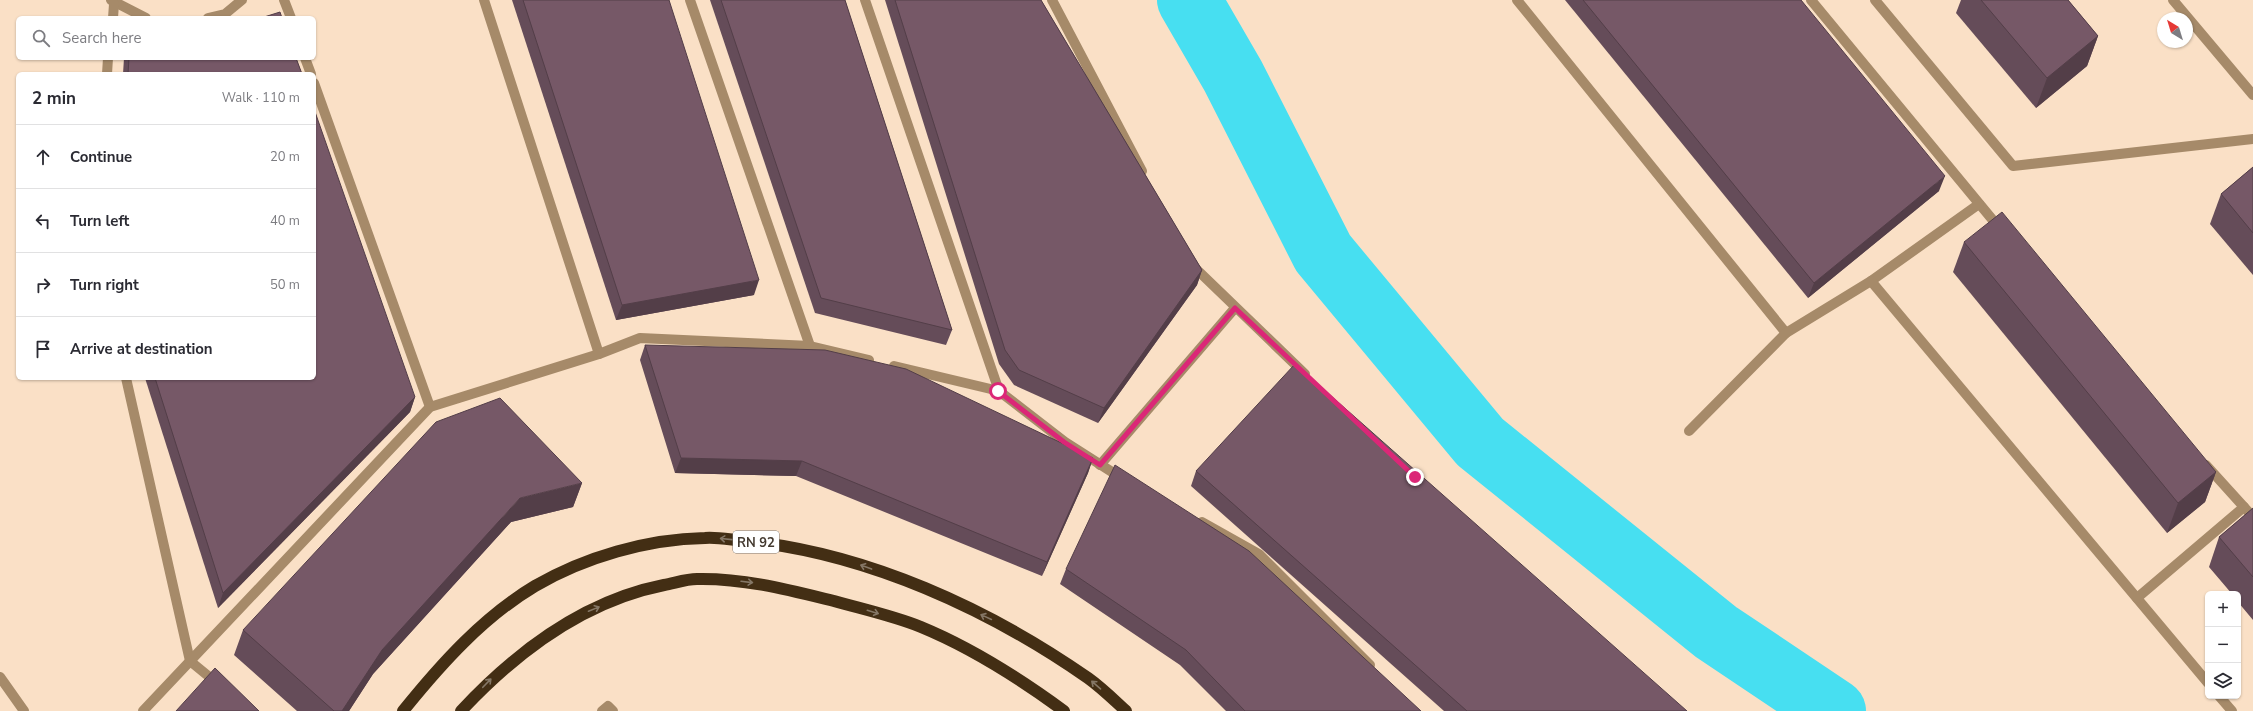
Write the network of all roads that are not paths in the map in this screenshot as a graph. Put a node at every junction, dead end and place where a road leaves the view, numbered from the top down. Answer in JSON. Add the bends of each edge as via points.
{"nodes":[{"id":1,"x":242,"y":0,"type":"edge"},
{"id":2,"x":284,"y":0,"type":"edge"},
{"id":3,"x":484,"y":0,"type":"edge"},
{"id":4,"x":690,"y":0,"type":"edge"},
{"id":5,"x":864,"y":0,"type":"edge"},
{"id":6,"x":1052,"y":0,"type":"edge"},
{"id":7,"x":1517,"y":0,"type":"edge"},
{"id":8,"x":1811,"y":0,"type":"edge"},
{"id":9,"x":1875,"y":0,"type":"edge"},
{"id":10,"x":2173,"y":0,"type":"edge"},
{"id":11,"x":112,"y":2,"type":"edge"},
{"id":12,"x":113,"y":16,"type":"edge"},
{"id":13,"x":142,"y":16,"type":"edge"},
{"id":14,"x":216,"y":16,"type":"edge"},
{"id":15,"x":290,"y":16,"type":"edge"},
{"id":16,"x":108,"y":60,"type":"edge"},
{"id":17,"x":306,"y":60,"type":"edge"},
{"id":18,"x":106,"y":72,"type":"edge"},
{"id":19,"x":310,"y":72,"type":"edge"},
{"id":20,"x":316,"y":89,"type":"edge"},
{"id":21,"x":2253,"y":95,"type":"edge"},
{"id":22,"x":2253,"y":139,"type":"edge"},
{"id":23,"x":1149,"y":184,"type":"edge"},
{"id":24,"x":1979,"y":204,"type":"junction"},
{"id":25,"x":2009,"y":240,"type":"edge"},
{"id":26,"x":1186,"y":254,"type":"edge"},
{"id":27,"x":1871,"y":281,"type":"junction"},
{"id":28,"x":1235,"y":308,"type":"junction"},
{"id":29,"x":1786,"y":333,"type":"junction"},
{"id":30,"x":810,"y":346,"type":"junction"},
{"id":31,"x":599,"y":354,"type":"junction"},
{"id":32,"x":1310,"y":379,"type":"edge"},
{"id":33,"x":126,"y":380,"type":"edge"},
{"id":34,"x":998,"y":391,"type":"junction"},
{"id":35,"x":430,"y":407,"type":"junction"},
{"id":36,"x":1689,"y":430,"type":"dead end"},
{"id":37,"x":2202,"y":460,"type":"edge"},
{"id":38,"x":1100,"y":465,"type":"junction"},
{"id":39,"x":1135,"y":485,"type":"edge"},
{"id":40,"x":2244,"y":507,"type":"junction"},
{"id":41,"x":1190,"y":516,"type":"edge"},
{"id":42,"x":2253,"y":517,"type":"edge"},
{"id":43,"x":2137,"y":598,"type":"junction"},
{"id":44,"x":190,"y":661,"type":"junction"},
{"id":45,"x":1378,"y":672,"type":"edge"},
{"id":46,"x":0,"y":677,"type":"edge"},
{"id":47,"x":2205,"y":679,"type":"edge"},
{"id":48,"x":226,"y":691,"type":"edge"},
{"id":49,"x":2222,"y":699,"type":"edge"},
{"id":50,"x":24,"y":711,"type":"edge"},
{"id":51,"x":143,"y":711,"type":"edge"},
{"id":52,"x":403,"y":711,"type":"edge"},
{"id":53,"x":461,"y":711,"type":"edge"},
{"id":54,"x":602,"y":711,"type":"edge"},
{"id":55,"x":613,"y":711,"type":"edge"},
{"id":56,"x":1064,"y":711,"type":"edge"},
{"id":57,"x":1126,"y":711,"type":"edge"},
{"id":58,"x":2232,"y":711,"type":"edge"}],
"edges":[{"from":1,"to":14,"type":"street","via":[[225,14]]},
{"from":2,"to":15,"type":"street"},
{"from":3,"to":31,"type":"street"},
{"from":4,"to":30,"type":"street"},
{"from":5,"to":34,"type":"street"},
{"from":6,"to":23,"type":"street"},
{"from":7,"to":29,"type":"street"},
{"from":8,"to":24,"type":"street"},
{"from":9,"to":22,"type":"street","via":[[2013,166]]},
{"from":10,"to":21,"type":"street"},
{"from":11,"to":12,"type":"street"},
{"from":11,"to":13,"type":"street"},
{"from":16,"to":18,"type":"street"},
{"from":17,"to":19,"type":"street"},
{"from":20,"to":35,"type":"street"},
{"from":24,"to":25,"type":"street"},
{"from":24,"to":27,"type":"street"},
{"from":26,"to":28,"type":"street","via":[[1194,268]]},
{"from":27,"to":29,"type":"street"},
{"from":27,"to":43,"type":"street"},
{"from":28,"to":32,"type":"street"},
{"from":28,"to":38,"type":"street"},
{"from":29,"to":36,"type":"street"},
{"from":30,"to":31,"type":"street","via":[[640,338]]},
{"from":30,"to":34,"type":"street"},
{"from":31,"to":35,"type":"street"},
{"from":33,"to":44,"type":"street"},
{"from":34,"to":38,"type":"street","via":[[1064,442]]},
{"from":35,"to":44,"type":"street"},
{"from":37,"to":40,"type":"street"},
{"from":38,"to":39,"type":"street"},
{"from":40,"to":42,"type":"street"},
{"from":40,"to":43,"type":"street"},
{"from":41,"to":45,"type":"street","via":[[1260,554]]},
{"from":43,"to":47,"type":"street"},
{"from":44,"to":48,"type":"street"},
{"from":44,"to":51,"type":"street"},
{"from":46,"to":50,"type":"street"},
{"from":49,"to":58,"type":"street"},
{"from":57,"to":52,"type":"highway","number":"RN 92","one_way":true,"via":[[1090,679],[1002,624],[941,596],[862,565],[784,545],[706,537],[654,542],[598,558],[535,586],[488,619],[430,677]]},
{"from":53,"to":56,"type":"highway","one_way":true,"via":[[491,678],[532,645],[584,613],[640,590],[696,579],[746,582],[793,591],[920,627],[980,656],[1028,685]]},
{"from":54,"to":55,"type":"street","via":[[608,706]]}]}
